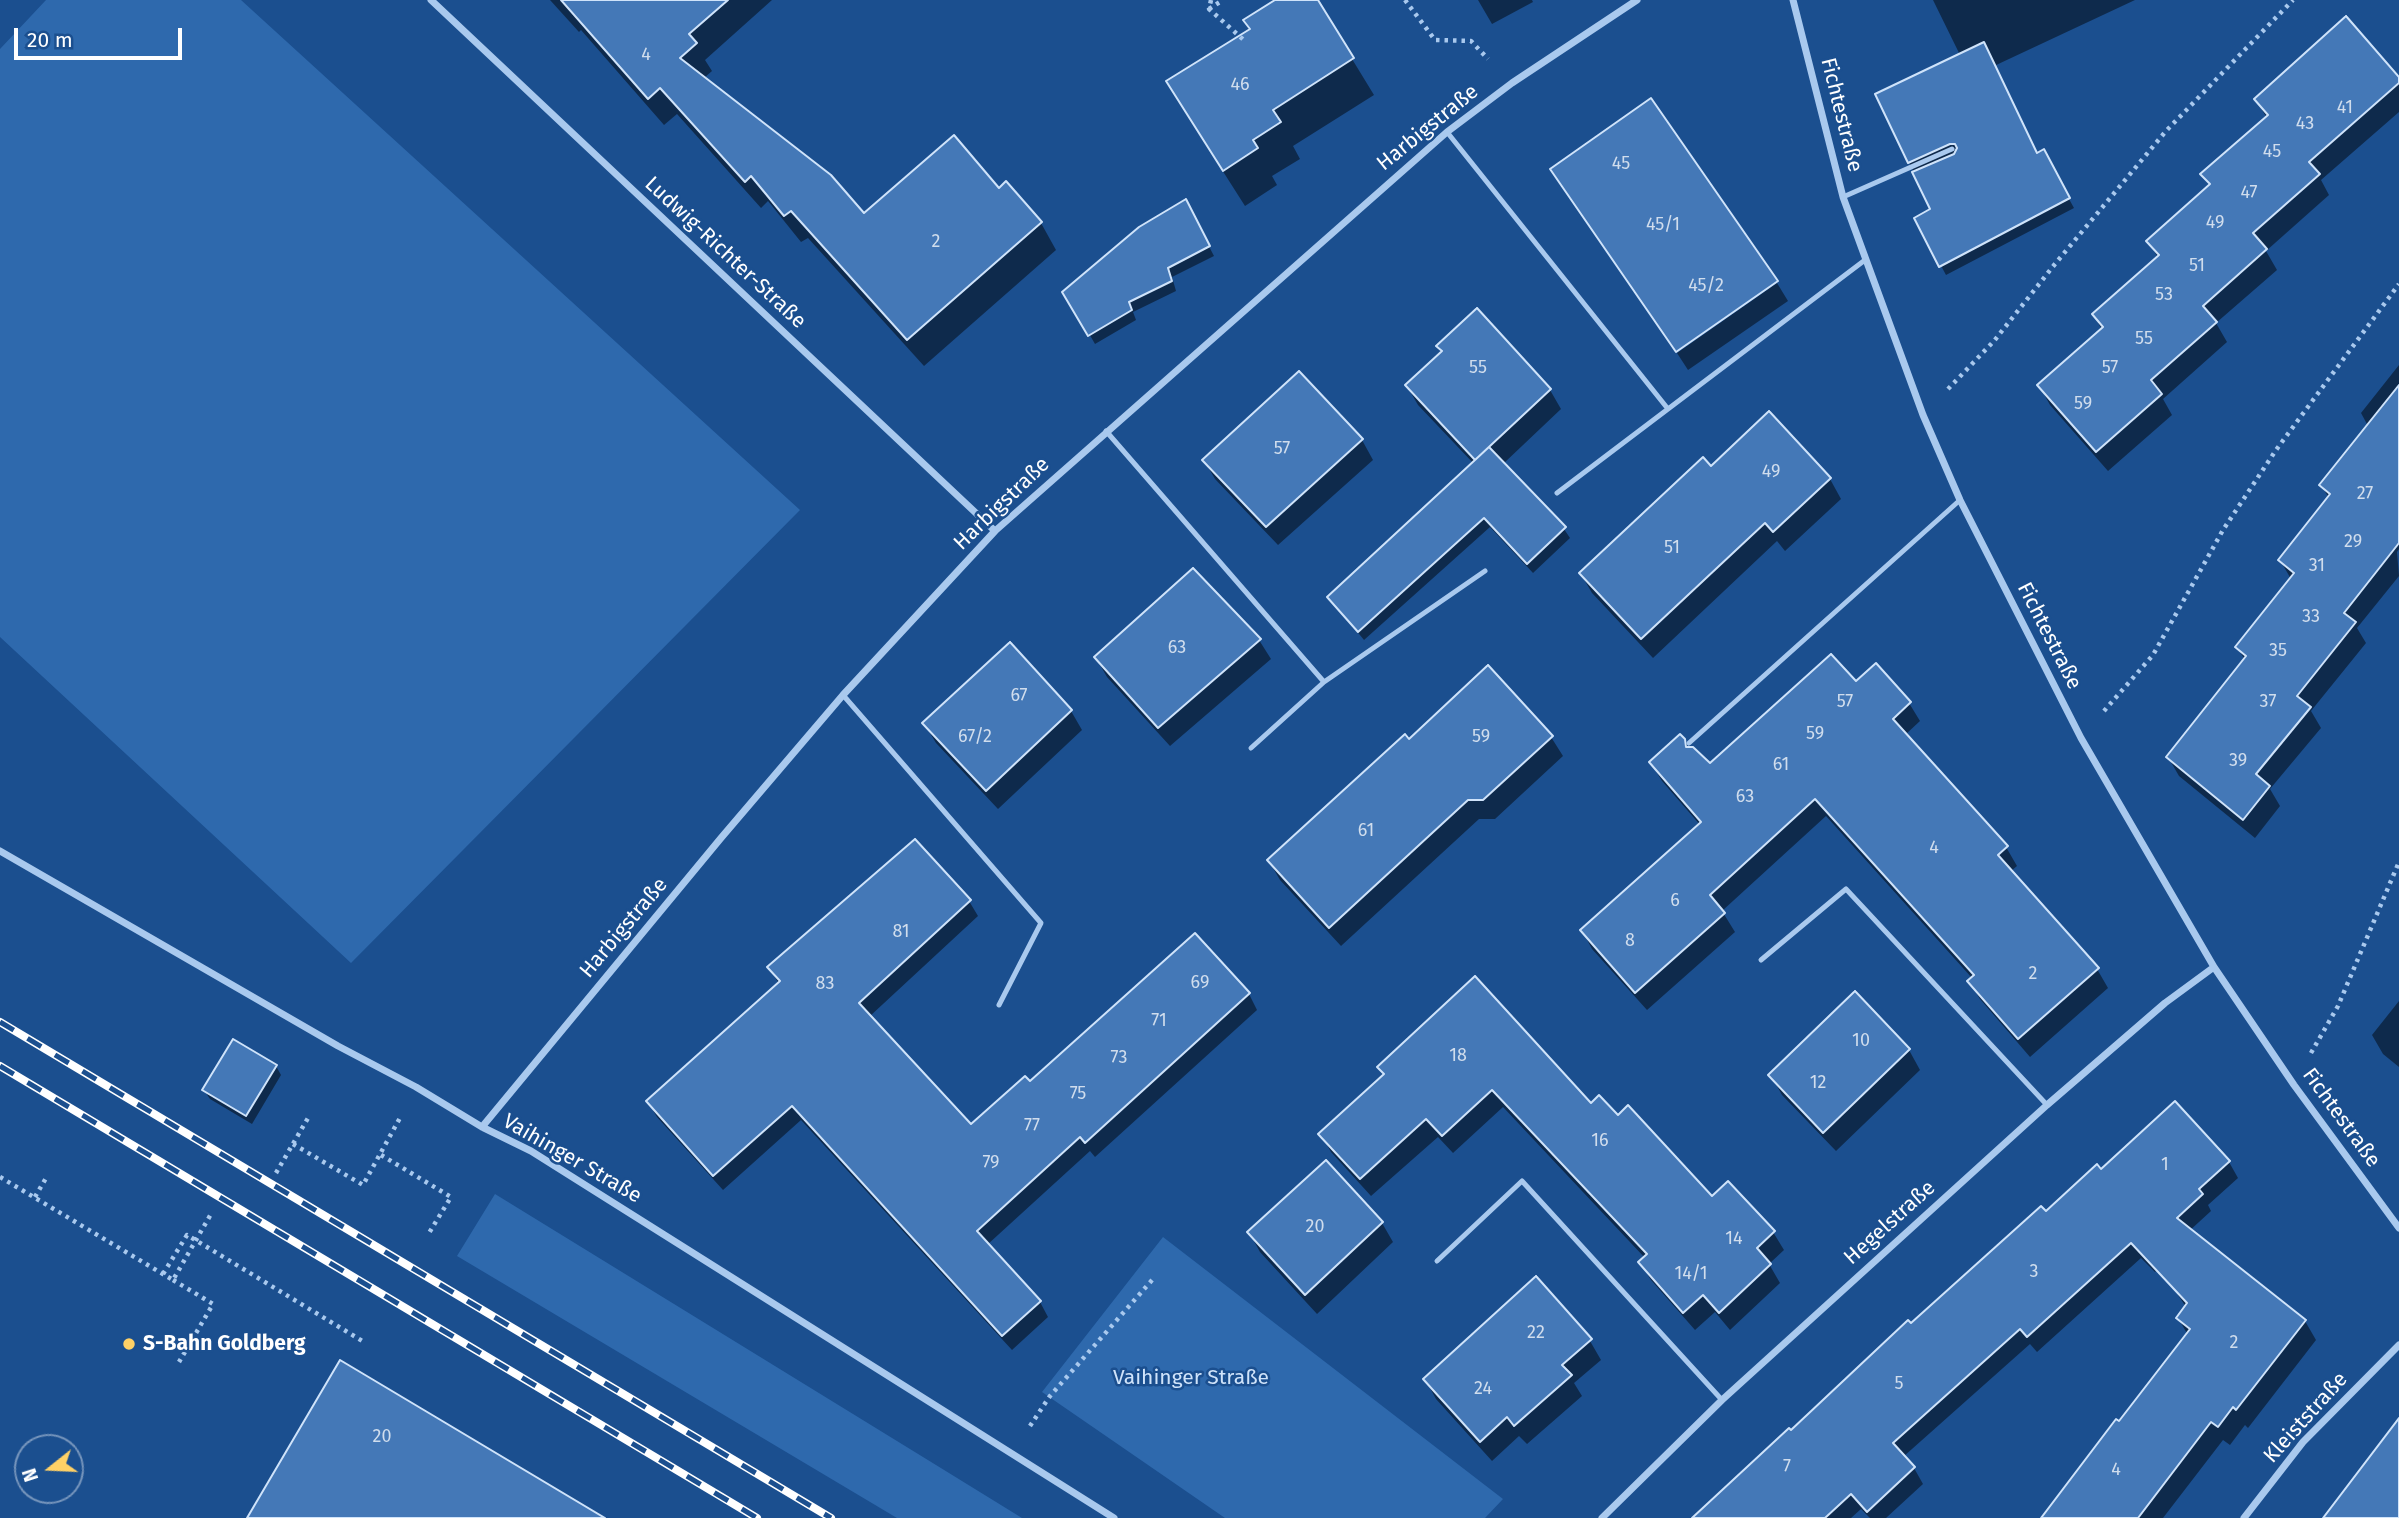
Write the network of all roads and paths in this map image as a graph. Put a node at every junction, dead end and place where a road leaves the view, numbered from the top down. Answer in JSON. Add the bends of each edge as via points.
{"nodes":[{"id":1,"x":431,"y":0,"type":"edge"},
{"id":2,"x":1211,"y":0,"type":"edge"},
{"id":3,"x":1223,"y":0,"type":"edge"},
{"id":4,"x":1405,"y":0,"type":"edge"},
{"id":5,"x":1637,"y":0,"type":"edge"},
{"id":6,"x":1793,"y":0,"type":"edge"},
{"id":7,"x":2293,"y":0,"type":"edge"},
{"id":8,"x":1209,"y":9,"type":"junction"},
{"id":9,"x":1246,"y":42,"type":"dead end"},
{"id":10,"x":1512,"y":83,"type":"junction"},
{"id":11,"x":1447,"y":132,"type":"junction"},
{"id":12,"x":1952,"y":149,"type":"dead end"},
{"id":13,"x":1843,"y":197,"type":"junction"},
{"id":14,"x":1865,"y":260,"type":"junction"},
{"id":15,"x":2399,"y":284,"type":"edge"},
{"id":16,"x":1668,"y":409,"type":"junction"},
{"id":17,"x":1923,"y":415,"type":"junction"},
{"id":18,"x":1106,"y":432,"type":"junction"},
{"id":19,"x":1557,"y":493,"type":"dead end"},
{"id":20,"x":1960,"y":500,"type":"junction"},
{"id":21,"x":995,"y":531,"type":"junction"},
{"id":22,"x":1485,"y":570,"type":"dead end"},
{"id":23,"x":1324,"y":682,"type":"junction"},
{"id":24,"x":843,"y":695,"type":"junction"},
{"id":25,"x":2081,"y":738,"type":"junction"},
{"id":26,"x":1689,"y":743,"type":"dead end"},
{"id":27,"x":1251,"y":748,"type":"dead end"},
{"id":28,"x":0,"y":851,"type":"edge"},
{"id":29,"x":2399,"y":862,"type":"edge"},
{"id":30,"x":1762,"y":960,"type":"dead end"},
{"id":31,"x":2214,"y":967,"type":"junction"},
{"id":32,"x":999,"y":1005,"type":"dead end"},
{"id":33,"x":2294,"y":1085,"type":"junction"},
{"id":34,"x":416,"y":1087,"type":"junction"},
{"id":35,"x":2047,"y":1105,"type":"junction"},
{"id":36,"x":308,"y":1118,"type":"dead end"},
{"id":37,"x":482,"y":1127,"type":"junction"},
{"id":38,"x":293,"y":1144,"type":"junction"},
{"id":39,"x":381,"y":1155,"type":"junction"},
{"id":40,"x":276,"y":1173,"type":"dead end"},
{"id":41,"x":0,"y":1177,"type":"edge"},
{"id":42,"x":46,"y":1178,"type":"dead end"},
{"id":43,"x":35,"y":1198,"type":"junction"},
{"id":44,"x":211,"y":1214,"type":"dead end"},
{"id":45,"x":2399,"y":1228,"type":"edge"},
{"id":46,"x":429,"y":1233,"type":"dead end"},
{"id":47,"x":195,"y":1241,"type":"junction"},
{"id":48,"x":1437,"y":1261,"type":"dead end"},
{"id":49,"x":163,"y":1274,"type":"junction"},
{"id":50,"x":1153,"y":1279,"type":"dead end"},
{"id":51,"x":173,"y":1280,"type":"junction"},
{"id":52,"x":364,"y":1342,"type":"dead end"},
{"id":53,"x":2399,"y":1345,"type":"edge"},
{"id":54,"x":179,"y":1362,"type":"dead end"},
{"id":55,"x":1721,"y":1400,"type":"junction"},
{"id":56,"x":1012,"y":1452,"type":"junction"},
{"id":57,"x":1114,"y":1518,"type":"edge"},
{"id":58,"x":1602,"y":1518,"type":"edge"},
{"id":59,"x":2244,"y":1518,"type":"edge"}],
"edges":[{"from":1,"to":21,"type":"street","name":"Ludwig-Richter-Straße"},
{"from":2,"to":8,"type":"path"},
{"from":3,"to":8,"type":"path"},
{"from":4,"to":10,"type":"path","via":[[1435,40],[1471,41]]},
{"from":5,"to":10,"type":"street","name":"Harbigstraße"},
{"from":6,"to":13,"type":"street","name":"Fichtestraße"},
{"from":7,"to":17,"type":"path","via":[[2166,131],[1994,341]]},
{"from":8,"to":9,"type":"path"},
{"from":10,"to":11,"type":"street","name":"Harbigstraße"},
{"from":11,"to":16,"type":"lane"},
{"from":11,"to":18,"type":"street","name":"Harbigstraße"},
{"from":12,"to":13,"type":"lane"},
{"from":13,"to":14,"type":"street","name":"Fichtestraße"},
{"from":14,"to":16,"type":"lane"},
{"from":14,"to":17,"type":"street","name":"Fichtestraße"},
{"from":15,"to":25,"type":"path","via":[[2222,530],[2153,655]]},
{"from":16,"to":19,"type":"lane"},
{"from":17,"to":20,"type":"street","name":"Fichtestraße"},
{"from":18,"to":21,"type":"street","name":"Harbigstraße"},
{"from":18,"to":23,"type":"lane"},
{"from":20,"to":25,"type":"street","name":"Fichtestraße"},
{"from":20,"to":26,"type":"lane"},
{"from":21,"to":24,"type":"street","name":"Harbigstraße"},
{"from":22,"to":23,"type":"lane"},
{"from":23,"to":27,"type":"lane"},
{"from":24,"to":32,"type":"lane","via":[[1041,923]]},
{"from":24,"to":37,"type":"street","name":"Harbigstraße"},
{"from":25,"to":31,"type":"street","name":"Fichtestraße"},
{"from":28,"to":34,"type":"street","name":"Vaihinger Straße"},
{"from":29,"to":33,"type":"path","via":[[2338,1006]]},
{"from":30,"to":35,"type":"lane","via":[[1846,889]]},
{"from":31,"to":33,"type":"street","name":"Fichtestraße"},
{"from":31,"to":35,"type":"street","name":"Hegelstraße"},
{"from":33,"to":45,"type":"street","name":"Fichtestraße"},
{"from":34,"to":37,"type":"street","name":"Vaihinger Straße"},
{"from":34,"to":39,"type":"path"},
{"from":35,"to":55,"type":"street","name":"Hegelstraße"},
{"from":36,"to":38,"type":"path"},
{"from":37,"to":56,"type":"street","name":"Vaihinger Straße","via":[[531,1151]]},
{"from":38,"to":39,"type":"path","via":[[363,1185]]},
{"from":38,"to":40,"type":"path"},
{"from":39,"to":46,"type":"path","via":[[451,1196]]},
{"from":41,"to":43,"type":"path"},
{"from":42,"to":43,"type":"path"},
{"from":43,"to":49,"type":"path"},
{"from":44,"to":47,"type":"path"},
{"from":47,"to":49,"type":"path","via":[[187,1235]]},
{"from":47,"to":51,"type":"path"},
{"from":47,"to":52,"type":"path"},
{"from":48,"to":55,"type":"lane","via":[[1522,1181]]},
{"from":49,"to":51,"type":"path"},
{"from":50,"to":56,"type":"path","via":[[1050,1396]]},
{"from":51,"to":54,"type":"path","via":[[213,1304]]},
{"from":53,"to":59,"type":"street","name":"Kleiststraße","via":[[2304,1442]]},
{"from":55,"to":58,"type":"street","name":"Hegelstraße"},
{"from":56,"to":57,"type":"street","name":"Vaihinger Straße"}]}
